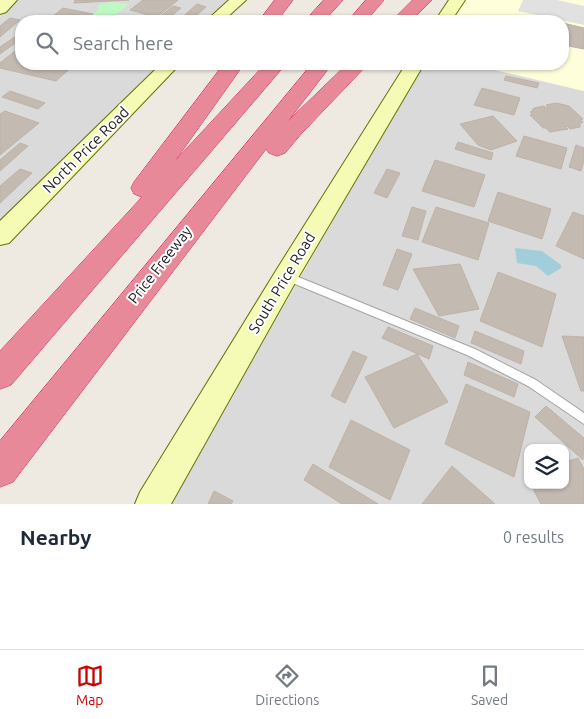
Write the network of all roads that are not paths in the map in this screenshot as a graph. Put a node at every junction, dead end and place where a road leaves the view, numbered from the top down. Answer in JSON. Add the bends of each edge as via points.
{"nodes":[{"id":1,"x":9,"y":0,"type":"edge"},
{"id":2,"x":238,"y":0,"type":"edge"},
{"id":3,"x":284,"y":0,"type":"edge"},
{"id":4,"x":334,"y":0,"type":"edge"},
{"id":5,"x":376,"y":0,"type":"edge"},
{"id":6,"x":423,"y":0,"type":"edge"},
{"id":7,"x":457,"y":0,"type":"edge"},
{"id":8,"x":0,"y":9,"type":"edge"},
{"id":9,"x":221,"y":15,"type":"edge"},
{"id":10,"x":273,"y":15,"type":"edge"},
{"id":11,"x":320,"y":15,"type":"edge"},
{"id":12,"x":362,"y":15,"type":"edge"},
{"id":13,"x":407,"y":15,"type":"edge"},
{"id":14,"x":447,"y":15,"type":"edge"},
{"id":15,"x":165,"y":70,"type":"edge"},
{"id":16,"x":230,"y":70,"type":"edge"},
{"id":17,"x":271,"y":70,"type":"edge"},
{"id":18,"x":317,"y":70,"type":"edge"},
{"id":19,"x":352,"y":70,"type":"edge"},
{"id":20,"x":411,"y":70,"type":"edge"},
{"id":21,"x":0,"y":236,"type":"edge"},
{"id":22,"x":286,"y":276,"type":"junction"},
{"id":23,"x":4,"y":369,"type":"edge"},
{"id":24,"x":584,"y":419,"type":"edge"},
{"id":25,"x":31,"y":429,"type":"junction"},
{"id":26,"x":0,"y":469,"type":"edge"},
{"id":27,"x":152,"y":504,"type":"edge"}],
"edges":[{"from":1,"to":8,"type":"main road"},
{"from":2,"to":9,"type":"main road"},
{"from":3,"to":10,"type":"highway"},
{"from":4,"to":11,"type":"highway"},
{"from":5,"to":12,"type":"highway"},
{"from":6,"to":13,"type":"highway"},
{"from":7,"to":14,"type":"main road"},
{"from":15,"to":21,"type":"main road","name":"North Price Road"},
{"from":16,"to":23,"type":"highway","via":[[156,172]]},
{"from":17,"to":23,"type":"highway"},
{"from":18,"to":25,"type":"highway","name":"Price Freeway"},
{"from":19,"to":25,"type":"highway","via":[[294,128]]},
{"from":20,"to":22,"type":"main road","name":"South Price Road"},
{"from":22,"to":24,"type":"lane","via":[[471,352],[532,383]]},
{"from":22,"to":27,"type":"main road","name":"South Price Road"},
{"from":25,"to":26,"type":"highway","name":"Price Freeway"}]}
